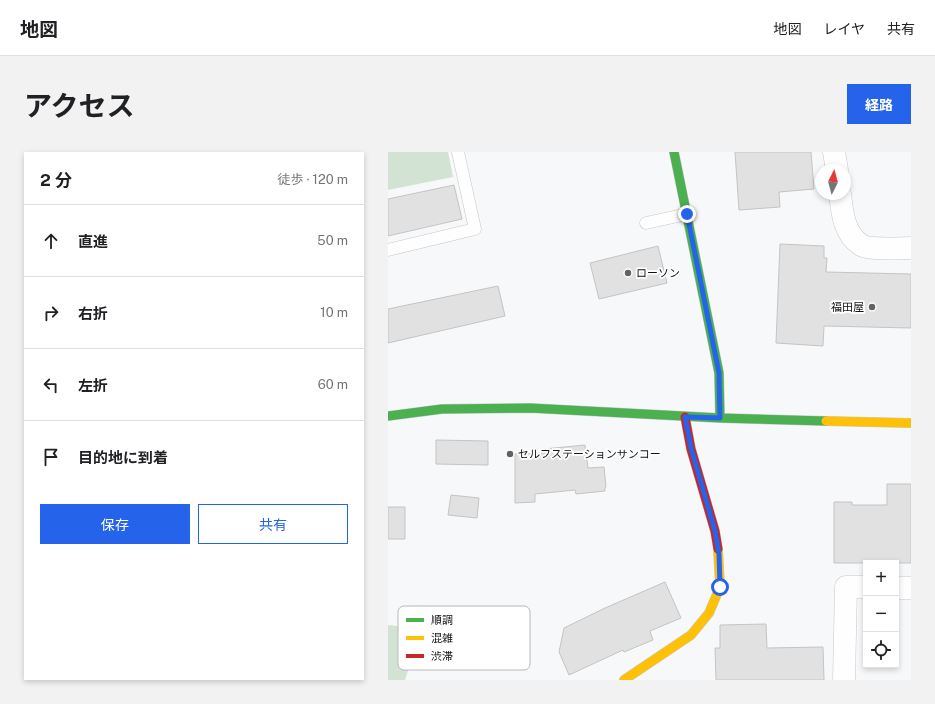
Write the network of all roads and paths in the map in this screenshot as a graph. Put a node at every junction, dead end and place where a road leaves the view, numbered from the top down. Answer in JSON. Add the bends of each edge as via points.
{"nodes":[{"id":1,"x":458,"y":152,"type":"edge"},
{"id":2,"x":674,"y":152,"type":"edge"},
{"id":3,"x":834,"y":152,"type":"edge"},
{"id":4,"x":836,"y":164,"type":"edge"},
{"id":5,"x":841,"y":200,"type":"edge"},
{"id":6,"x":687,"y":214,"type":"junction"},
{"id":7,"x":646,"y":223,"type":"dead end"},
{"id":8,"x":911,"y":248,"type":"edge"},
{"id":9,"x":388,"y":250,"type":"edge"},
{"id":10,"x":388,"y":416,"type":"edge"},
{"id":11,"x":685,"y":417,"type":"junction"},
{"id":12,"x":720,"y":418,"type":"junction"},
{"id":13,"x":911,"y":422,"type":"edge"},
{"id":14,"x":863,"y":587,"type":"edge"},
{"id":15,"x":899,"y":588,"type":"edge"},
{"id":16,"x":911,"y":588,"type":"edge"},
{"id":17,"x":624,"y":680,"type":"edge"},
{"id":18,"x":844,"y":680,"type":"edge"}],
"edges":[{"from":1,"to":9,"type":"lane","via":[[474,229]]},
{"from":2,"to":6,"type":"street"},
{"from":3,"to":4,"type":"street"},
{"from":5,"to":8,"type":"street","via":[[843,216],[850,234],[862,246]]},
{"from":6,"to":7,"type":"lane"},
{"from":6,"to":12,"type":"street","via":[[719,373]]},
{"from":10,"to":11,"type":"street","via":[[442,410],[530,408]]},
{"from":11,"to":12,"type":"street"},
{"from":11,"to":17,"type":"street","via":[[691,448],[715,531],[720,587],[709,613],[691,635]]},
{"from":12,"to":13,"type":"street"},
{"from":14,"to":18,"type":"street","via":[[846,587]]},
{"from":15,"to":16,"type":"street"}]}
